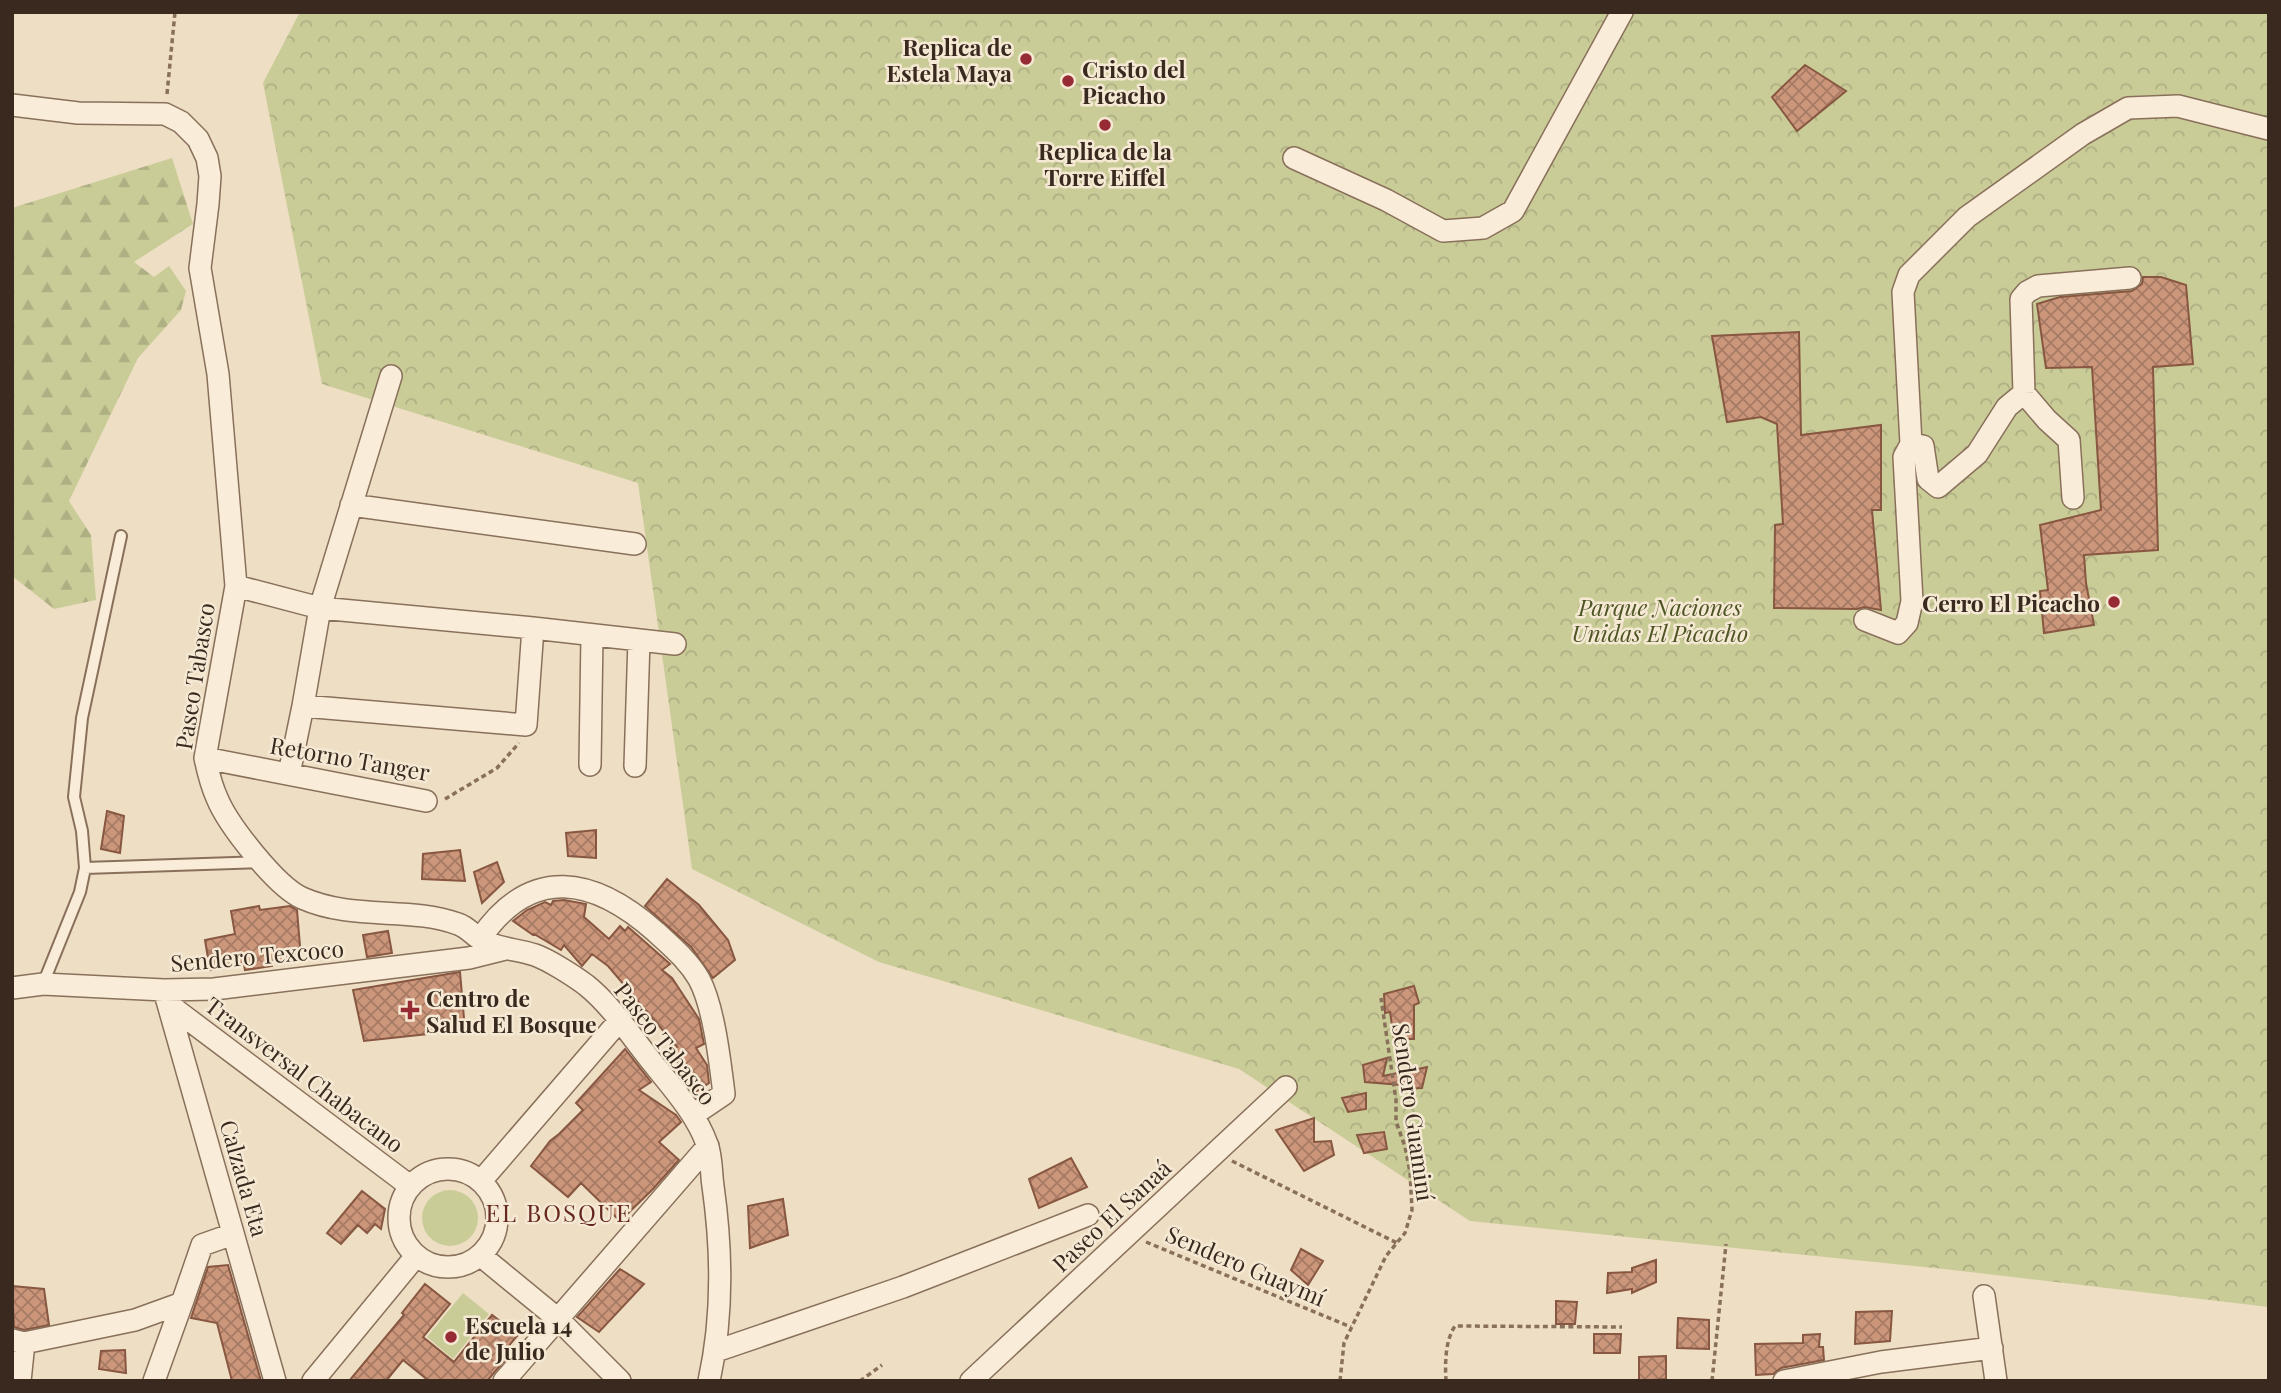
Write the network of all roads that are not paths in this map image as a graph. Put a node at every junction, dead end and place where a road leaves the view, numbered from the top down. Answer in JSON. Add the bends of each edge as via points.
{"nodes":[{"id":1,"x":1622,"y":12,"type":"edge"},
{"id":2,"x":12,"y":105,"type":"edge"},
{"id":3,"x":2269,"y":129,"type":"edge"},
{"id":4,"x":1294,"y":158,"type":"dead end"},
{"id":5,"x":2130,"y":278,"type":"dead end"},
{"id":6,"x":391,"y":376,"type":"dead end"},
{"id":7,"x":2024,"y":393,"type":"junction"},
{"id":8,"x":1911,"y":444,"type":"junction"},
{"id":9,"x":2073,"y":498,"type":"dead end"},
{"id":10,"x":351,"y":505,"type":"junction"},
{"id":11,"x":121,"y":536,"type":"dead end"},
{"id":12,"x":635,"y":544,"type":"dead end"},
{"id":13,"x":236,"y":586,"type":"junction"},
{"id":14,"x":320,"y":608,"type":"junction"},
{"id":15,"x":1865,"y":620,"type":"dead end"},
{"id":16,"x":533,"y":628,"type":"junction"},
{"id":17,"x":592,"y":635,"type":"junction"},
{"id":18,"x":639,"y":640,"type":"junction"},
{"id":19,"x":675,"y":644,"type":"dead end"},
{"id":20,"x":303,"y":706,"type":"junction"},
{"id":21,"x":205,"y":758,"type":"junction"},
{"id":22,"x":590,"y":765,"type":"dead end"},
{"id":23,"x":635,"y":766,"type":"dead end"},
{"id":24,"x":289,"y":774,"type":"junction"},
{"id":25,"x":426,"y":801,"type":"road end"},
{"id":26,"x":263,"y":862,"type":"junction"},
{"id":27,"x":85,"y":868,"type":"junction"},
{"id":28,"x":480,"y":939,"type":"junction"},
{"id":29,"x":505,"y":949,"type":"junction"},
{"id":30,"x":43,"y":984,"type":"junction"},
{"id":31,"x":12,"y":988,"type":"edge"},
{"id":32,"x":166,"y":997,"type":"junction"},
{"id":33,"x":620,"y":1020,"type":"junction"},
{"id":34,"x":1286,"y":1087,"type":"dead end"},
{"id":35,"x":693,"y":1115,"type":"junction"},
{"id":36,"x":708,"y":1146,"type":"junction"},
{"id":37,"x":481,"y":1181,"type":"junction"},
{"id":38,"x":410,"y":1186,"type":"junction"},
{"id":39,"x":1088,"y":1215,"type":"dead end"},
{"id":40,"x":233,"y":1234,"type":"junction"},
{"id":41,"x":480,"y":1255,"type":"junction"},
{"id":42,"x":416,"y":1256,"type":"junction"},
{"id":43,"x":1984,"y":1296,"type":"dead end"},
{"id":44,"x":182,"y":1303,"type":"junction"},
{"id":45,"x":558,"y":1318,"type":"junction"},
{"id":46,"x":18,"y":1341,"type":"edge"},
{"id":47,"x":1992,"y":1348,"type":"junction"},
{"id":48,"x":716,"y":1351,"type":"junction"},
{"id":49,"x":20,"y":1381,"type":"edge"},
{"id":50,"x":155,"y":1381,"type":"edge"},
{"id":51,"x":275,"y":1381,"type":"edge"},
{"id":52,"x":313,"y":1381,"type":"edge"},
{"id":53,"x":504,"y":1381,"type":"edge"},
{"id":54,"x":620,"y":1381,"type":"edge"},
{"id":55,"x":709,"y":1381,"type":"edge"},
{"id":56,"x":971,"y":1381,"type":"edge"},
{"id":57,"x":1784,"y":1381,"type":"edge"},
{"id":58,"x":1996,"y":1381,"type":"edge"}],
"edges":[{"from":1,"to":4,"type":"street","via":[[1513,211],[1483,228],[1443,231]]},
{"from":2,"to":13,"type":"street","name":"Paseo Tabasco","via":[[78,113],[165,114],[198,139],[207,158],[210,176],[200,268],[218,374]]},
{"from":3,"to":8,"type":"street","via":[[2178,106],[2129,108],[2083,134],[1967,217],[1909,275],[1903,292]]},
{"from":5,"to":7,"type":"street","via":[[2038,286],[2027,292],[2021,299]]},
{"from":6,"to":10,"type":"street"},
{"from":7,"to":8,"type":"street","via":[[2007,407],[1977,454],[1938,487],[1927,479],[1923,446]]},
{"from":7,"to":9,"type":"street","via":[[2069,440]]},
{"from":8,"to":15,"type":"street","via":[[1904,457],[1912,601],[1907,623],[1898,633]]},
{"from":10,"to":12,"type":"street"},
{"from":10,"to":14,"type":"street"},
{"from":11,"to":27,"type":"lane","via":[[81,729],[74,797]]},
{"from":13,"to":14,"type":"street"},
{"from":13,"to":21,"type":"street","name":"Paseo Tabasco"},
{"from":14,"to":16,"type":"street"},
{"from":14,"to":20,"type":"street"},
{"from":16,"to":17,"type":"street"},
{"from":16,"to":20,"type":"street","via":[[526,724]]},
{"from":17,"to":18,"type":"street"},
{"from":17,"to":22,"type":"street"},
{"from":18,"to":19,"type":"street"},
{"from":18,"to":23,"type":"street"},
{"from":20,"to":24,"type":"street"},
{"from":21,"to":24,"type":"street","name":"Retorno Tanger"},
{"from":21,"to":26,"type":"street","name":"Paseo Tabasco","via":[[218,801]]},
{"from":24,"to":25,"type":"street","name":"Retorno Tanger"},
{"from":26,"to":27,"type":"lane"},
{"from":26,"to":28,"type":"street","name":"Paseo Tabasco","via":[[301,897],[354,912],[440,918],[463,925]]},
{"from":27,"to":30,"type":"lane"},
{"from":28,"to":29,"type":"street","name":"Paseo Tabasco"},
{"from":28,"to":35,"type":"street","via":[[498,913],[527,892],[550,887],[589,890],[640,918],[683,957],[700,981],[709,1008],[724,1094]]},
{"from":29,"to":32,"type":"street","name":"Sendero Texcoco","via":[[469,958]]},
{"from":29,"to":33,"type":"street","name":"Paseo Tabasco","via":[[537,956],[586,985]]},
{"from":30,"to":31,"type":"street","name":"Sendero Texcoco"},
{"from":30,"to":32,"type":"street","name":"Sendero Texcoco"},
{"from":32,"to":38,"type":"street","name":"Transversal Chabacano"},
{"from":32,"to":40,"type":"street","name":"Calzada Eta"},
{"from":33,"to":35,"type":"street","name":"Paseo Tabasco"},
{"from":33,"to":37,"type":"street"},
{"from":34,"to":56,"type":"street","name":"Paseo El Sanaá"},
{"from":35,"to":36,"type":"street","name":"Paseo Tabasco"},
{"from":36,"to":45,"type":"street"},
{"from":36,"to":48,"type":"street","name":"Paseo Tabasco","via":[[718,1222]]},
{"from":37,"to":38,"type":"street","via":[[452,1169],[437,1170]]},
{"from":37,"to":41,"type":"street","via":[[494,1201],[497,1224]]},
{"from":38,"to":42,"type":"street","via":[[402,1200],[399,1223],[406,1245]]},
{"from":39,"to":48,"type":"street","via":[[904,1287]]},
{"from":40,"to":44,"type":"street","via":[[202,1245]]},
{"from":40,"to":51,"type":"street","name":"Calzada Eta"},
{"from":41,"to":42,"type":"street","via":[[455,1267],[428,1264]]},
{"from":41,"to":45,"type":"street"},
{"from":42,"to":52,"type":"street"},
{"from":43,"to":47,"type":"street"},
{"from":44,"to":46,"type":"street","via":[[135,1320]]},
{"from":44,"to":50,"type":"street"},
{"from":45,"to":53,"type":"street"},
{"from":45,"to":54,"type":"street"},
{"from":46,"to":49,"type":"street"},
{"from":47,"to":57,"type":"street","via":[[1881,1362]]},
{"from":47,"to":58,"type":"street"},
{"from":48,"to":55,"type":"street","name":"Paseo Tabasco"}]}
